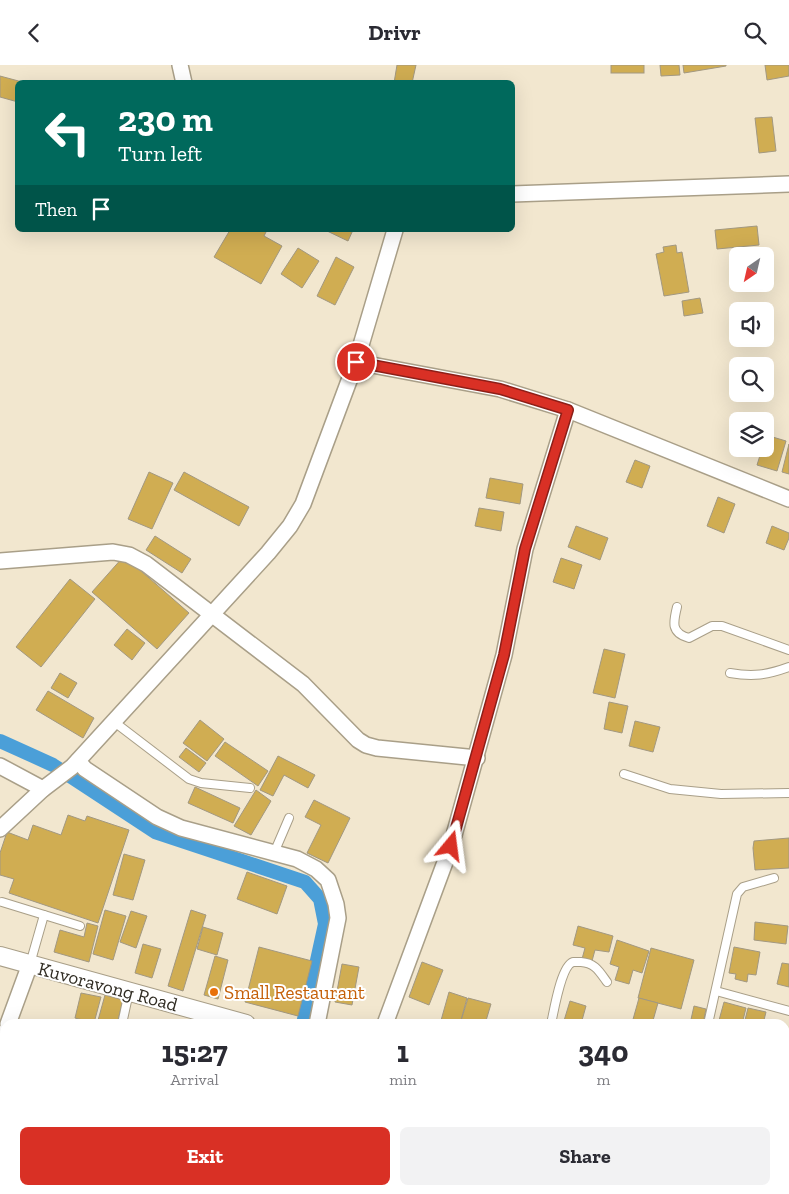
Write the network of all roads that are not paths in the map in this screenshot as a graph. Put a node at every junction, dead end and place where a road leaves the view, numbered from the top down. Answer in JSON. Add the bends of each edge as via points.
{"nodes":[{"id":1,"x":180,"y":65,"type":"edge"},
{"id":2,"x":183,"y":80,"type":"edge"},
{"id":3,"x":789,"y":184,"type":"edge"},
{"id":4,"x":515,"y":194,"type":"edge"},
{"id":5,"x":394,"y":232,"type":"edge"},
{"id":6,"x":356,"y":362,"type":"junction"},
{"id":7,"x":568,"y":410,"type":"junction"},
{"id":8,"x":789,"y":499,"type":"edge"},
{"id":9,"x":0,"y":561,"type":"edge"},
{"id":10,"x":677,"y":607,"type":"dead end"},
{"id":11,"x":212,"y":613,"type":"junction"},
{"id":12,"x":789,"y":650,"type":"edge"},
{"id":13,"x":789,"y":667,"type":"edge"},
{"id":14,"x":730,"y":673,"type":"dead end"},
{"id":15,"x":113,"y":721,"type":"junction"},
{"id":16,"x":477,"y":758,"type":"junction"},
{"id":17,"x":75,"y":764,"type":"junction"},
{"id":18,"x":0,"y":766,"type":"edge"},
{"id":19,"x":624,"y":773,"type":"dead end"},
{"id":20,"x":250,"y":788,"type":"dead end"},
{"id":21,"x":43,"y":789,"type":"junction"},
{"id":22,"x":789,"y":793,"type":"edge"},
{"id":23,"x":288,"y":818,"type":"dead end"},
{"id":24,"x":0,"y":829,"type":"edge"},
{"id":25,"x":274,"y":853,"type":"junction"},
{"id":26,"x":774,"y":879,"type":"dead end"},
{"id":27,"x":2,"y":902,"type":"dead end"},
{"id":28,"x":44,"y":915,"type":"junction"},
{"id":29,"x":80,"y":926,"type":"dead end"},
{"id":30,"x":0,"y":956,"type":"edge"},
{"id":31,"x":30,"y":964,"type":"junction"},
{"id":32,"x":607,"y":982,"type":"dead end"},
{"id":33,"x":716,"y":991,"type":"junction"},
{"id":34,"x":129,"y":992,"type":"junction"},
{"id":35,"x":789,"y":1011,"type":"edge"},
{"id":36,"x":10,"y":1019,"type":"edge"},
{"id":37,"x":123,"y":1019,"type":"edge"},
{"id":38,"x":212,"y":1019,"type":"edge"},
{"id":39,"x":318,"y":1019,"type":"edge"},
{"id":40,"x":387,"y":1019,"type":"edge"},
{"id":41,"x":552,"y":1019,"type":"edge"},
{"id":42,"x":709,"y":1019,"type":"edge"}],
"edges":[{"from":1,"to":2,"type":"street"},
{"from":3,"to":4,"type":"street"},
{"from":5,"to":6,"type":"street"},
{"from":6,"to":7,"type":"street","via":[[500,389]]},
{"from":6,"to":11,"type":"street","via":[[303,504],[268,553]]},
{"from":7,"to":8,"type":"street"},
{"from":7,"to":16,"type":"street","via":[[525,549],[504,655]]},
{"from":9,"to":11,"type":"street","via":[[113,552],[129,555]]},
{"from":10,"to":12,"type":"lane","via":[[674,621],[676,632],[681,635],[689,638],[712,626],[722,626]]},
{"from":11,"to":15,"type":"street"},
{"from":11,"to":16,"type":"street","via":[[303,684],[366,745]]},
{"from":13,"to":14,"type":"lane","via":[[770,674],[747,676]]},
{"from":15,"to":17,"type":"street"},
{"from":15,"to":20,"type":"lane","via":[[189,779]]},
{"from":16,"to":40,"type":"street","via":[[451,846]]},
{"from":17,"to":21,"type":"street"},
{"from":17,"to":25,"type":"street","via":[[157,817],[181,828]]},
{"from":18,"to":21,"type":"street"},
{"from":19,"to":22,"type":"lane","via":[[670,789],[721,794]]},
{"from":21,"to":24,"type":"street"},
{"from":23,"to":25,"type":"lane"},
{"from":25,"to":39,"type":"street","via":[[297,859],[316,869],[328,880],[336,904],[338,918]]},
{"from":26,"to":33,"type":"lane","via":[[743,887],[737,894]]},
{"from":27,"to":28,"type":"lane"},
{"from":28,"to":29,"type":"lane"},
{"from":28,"to":31,"type":"lane"},
{"from":30,"to":31,"type":"street","name":"Kuvoravong Road"},
{"from":31,"to":34,"type":"street","name":"Kuvoravong Road"},
{"from":31,"to":36,"type":"street"},
{"from":32,"to":41,"type":"lane","via":[[597,967],[573,962],[563,974]]},
{"from":33,"to":35,"type":"lane"},
{"from":33,"to":42,"type":"lane"},
{"from":34,"to":37,"type":"lane"},
{"from":34,"to":38,"type":"street","name":"Kuvoravong Road"}]}
